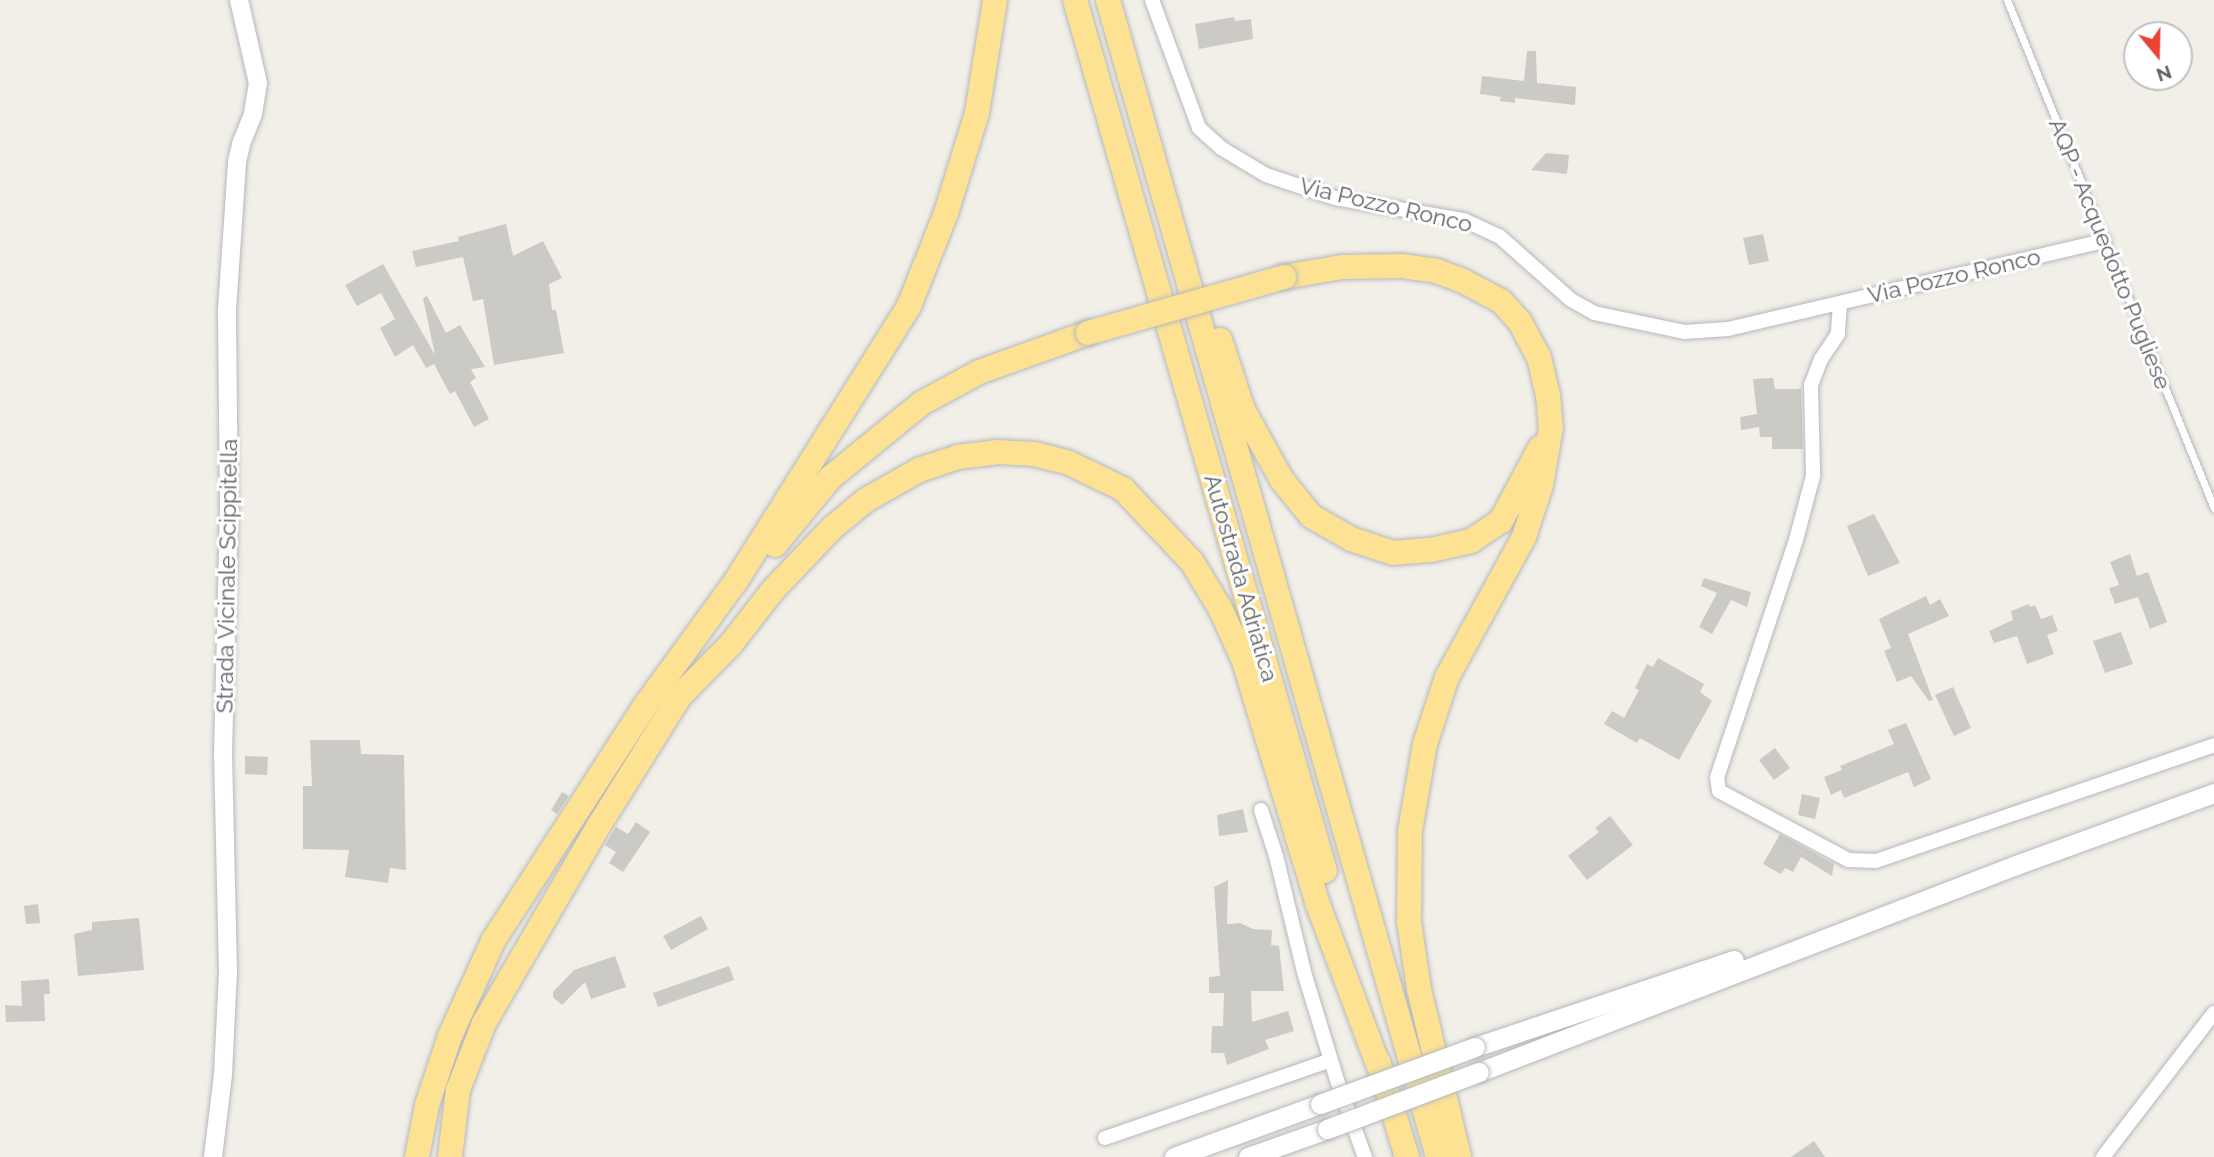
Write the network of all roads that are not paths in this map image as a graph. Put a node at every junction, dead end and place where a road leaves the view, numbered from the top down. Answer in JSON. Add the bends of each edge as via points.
{"nodes":[{"id":1,"x":239,"y":0,"type":"edge"},
{"id":2,"x":995,"y":0,"type":"edge"},
{"id":3,"x":1075,"y":0,"type":"edge"},
{"id":4,"x":1108,"y":0,"type":"edge"},
{"id":5,"x":1152,"y":0,"type":"edge"},
{"id":6,"x":2007,"y":0,"type":"edge"},
{"id":7,"x":1122,"y":49,"type":"junction"},
{"id":8,"x":2104,"y":241,"type":"junction"},
{"id":9,"x":1840,"y":303,"type":"junction"},
{"id":10,"x":1550,"y":428,"type":"junction"},
{"id":11,"x":2214,"y":508,"type":"edge"},
{"id":12,"x":743,"y":588,"type":"junction"},
{"id":13,"x":680,"y":696,"type":"junction"},
{"id":14,"x":647,"y":703,"type":"junction"},
{"id":15,"x":2214,"y":745,"type":"edge"},
{"id":16,"x":2214,"y":793,"type":"edge"},
{"id":17,"x":1261,"y":810,"type":"dead end"},
{"id":18,"x":2017,"y":865,"type":"junction"},
{"id":19,"x":2214,"y":1013,"type":"edge"},
{"id":20,"x":1331,"y":1060,"type":"junction"},
{"id":21,"x":1382,"y":1075,"type":"junction"},
{"id":22,"x":455,"y":1108,"type":"junction"},
{"id":23,"x":1105,"y":1138,"type":"dead end"},
{"id":24,"x":213,"y":1157,"type":"edge"},
{"id":25,"x":417,"y":1157,"type":"edge"},
{"id":26,"x":450,"y":1157,"type":"edge"},
{"id":27,"x":464,"y":1157,"type":"edge"},
{"id":28,"x":1174,"y":1157,"type":"edge"},
{"id":29,"x":1248,"y":1157,"type":"edge"},
{"id":30,"x":1365,"y":1157,"type":"edge"},
{"id":31,"x":1407,"y":1157,"type":"edge"},
{"id":32,"x":1438,"y":1157,"type":"edge"},
{"id":33,"x":1459,"y":1157,"type":"edge"},
{"id":34,"x":2103,"y":1157,"type":"edge"}],
"edges":[{"from":1,"to":24,"type":"street","name":"Strada Vicinale Scippitella","via":[[258,83],[237,162],[227,310],[229,508],[223,754],[228,973]]},
{"from":2,"to":14,"type":"highway","via":[[977,113],[946,214],[909,306],[736,581]]},
{"from":3,"to":21,"type":"highway","name":"Autostrada Adriatica"},
{"from":4,"to":7,"type":"highway","name":"Autostrada Adriatica"},
{"from":5,"to":9,"type":"street","name":"Via Pozzo Ronco","via":[[1199,128],[1221,148],[1266,175],[1335,198],[1464,220],[1499,236],[1571,300],[1594,313],[1684,332],[1728,329]]},
{"from":6,"to":8,"type":"lane","name":"AQP - Acquedotto Pugliese"},
{"from":7,"to":10,"type":"highway","via":[[1243,410],[1282,480],[1311,516],[1351,539],[1393,554],[1471,541],[1501,521]]},
{"from":7,"to":32,"type":"highway","name":"Autostrada Adriatica"},
{"from":8,"to":9,"type":"street","name":"Via Pozzo Ronco"},
{"from":8,"to":11,"type":"lane","name":"AQP - Acquedotto Pugliese"},
{"from":9,"to":15,"type":"street","via":[[1838,334],[1811,385],[1813,476],[1717,777],[1718,792],[1848,860],[1876,861]]},
{"from":10,"to":12,"type":"highway","bridge":true,"via":[[1539,357],[1520,322],[1501,301],[1437,271],[1402,266],[1342,267],[1284,277],[1088,333],[979,372],[922,403],[830,478]]},
{"from":10,"to":33,"type":"highway","via":[[1541,485],[1524,537],[1447,677],[1424,744],[1410,831],[1409,922],[1419,989]]},
{"from":12,"to":13,"type":"highway"},
{"from":12,"to":14,"type":"highway"},
{"from":13,"to":21,"type":"highway","via":[[831,529],[866,500],[919,470],[958,457],[997,452],[1034,454],[1094,473],[1123,489],[1158,523],[1192,562],[1220,608],[1244,661],[1317,902]]},
{"from":13,"to":22,"type":"highway","via":[[503,988],[471,1052]]},
{"from":14,"to":25,"type":"highway","via":[[493,941],[450,1036],[427,1105]]},
{"from":16,"to":18,"type":"main road"},
{"from":17,"to":20,"type":"street"},
{"from":18,"to":28,"type":"main road","bridge":true,"via":[[1475,1047]]},
{"from":18,"to":29,"type":"main road","bridge":true},
{"from":19,"to":34,"type":"street"},
{"from":20,"to":23,"type":"street"},
{"from":20,"to":30,"type":"street"},
{"from":21,"to":31,"type":"highway","name":"Autostrada Adriatica"},
{"from":22,"to":26,"type":"highway"},
{"from":22,"to":27,"type":"highway"}]}
